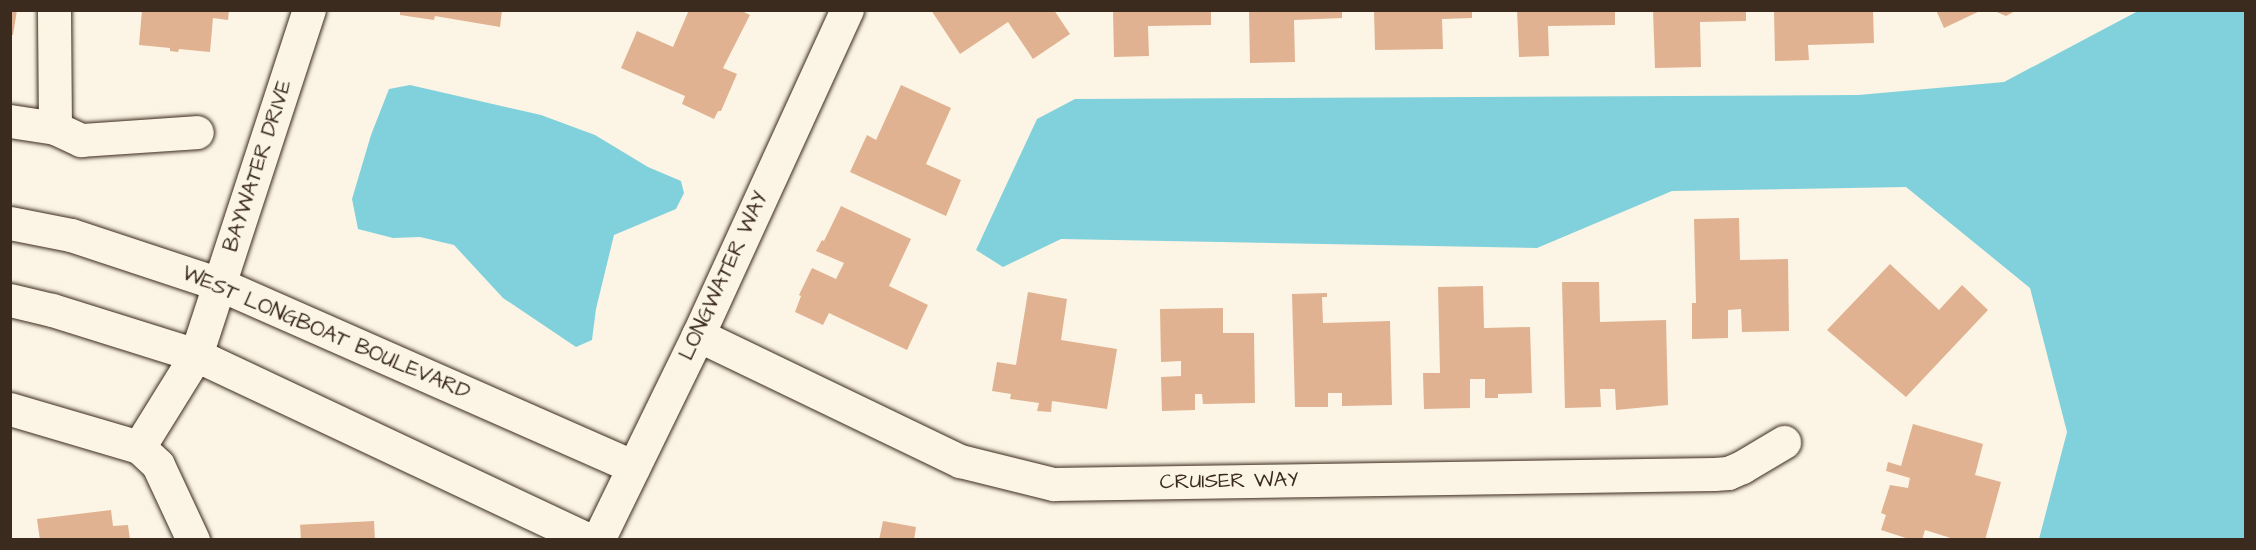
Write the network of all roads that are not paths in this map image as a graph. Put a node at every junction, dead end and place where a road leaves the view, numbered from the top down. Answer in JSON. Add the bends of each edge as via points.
{"nodes":[{"id":1,"x":54,"y":10,"type":"edge"},
{"id":2,"x":309,"y":10,"type":"edge"},
{"id":3,"x":847,"y":10,"type":"edge"},
{"id":4,"x":10,"y":121,"type":"edge"},
{"id":5,"x":55,"y":128,"type":"junction"},
{"id":6,"x":197,"y":132,"type":"dead end"},
{"id":7,"x":10,"y":223,"type":"edge"},
{"id":8,"x":219,"y":284,"type":"junction"},
{"id":9,"x":10,"y":300,"type":"edge"},
{"id":10,"x":698,"y":335,"type":"junction"},
{"id":11,"x":196,"y":355,"type":"junction"},
{"id":12,"x":10,"y":409,"type":"edge"},
{"id":13,"x":1784,"y":442,"type":"dead end"},
{"id":14,"x":139,"y":447,"type":"junction"},
{"id":15,"x":633,"y":467,"type":"junction"},
{"id":16,"x":193,"y":540,"type":"edge"},
{"id":17,"x":589,"y":540,"type":"edge"},
{"id":18,"x":598,"y":540,"type":"edge"}],
"edges":[{"from":1,"to":5,"type":"street"},
{"from":2,"to":8,"type":"street","name":"BAYWATER DRIVE"},
{"from":3,"to":10,"type":"street","name":"LONGWATER WAY"},
{"from":4,"to":5,"type":"street"},
{"from":5,"to":6,"type":"street","via":[[81,140]]},
{"from":7,"to":8,"type":"street","name":"WEST LONGBOAT BOULEVARD","via":[[71,235]]},
{"from":8,"to":11,"type":"street","name":"BAYWATER DRIVE"},
{"from":8,"to":15,"type":"street","name":"WEST LONGBOAT BOULEVARD"},
{"from":9,"to":11,"type":"street"},
{"from":10,"to":13,"type":"street","name":"CRUISER WAY","via":[[960,461],[1053,484],[1714,474],[1742,467]]},
{"from":10,"to":15,"type":"street","name":"LONGWATER WAY"},
{"from":11,"to":14,"type":"street","name":"BAYWATER DRIVE"},
{"from":11,"to":17,"type":"street"},
{"from":12,"to":14,"type":"street"},
{"from":14,"to":16,"type":"street","via":[[158,465]]},
{"from":15,"to":18,"type":"street","name":"LONGWATER WAY"}]}
